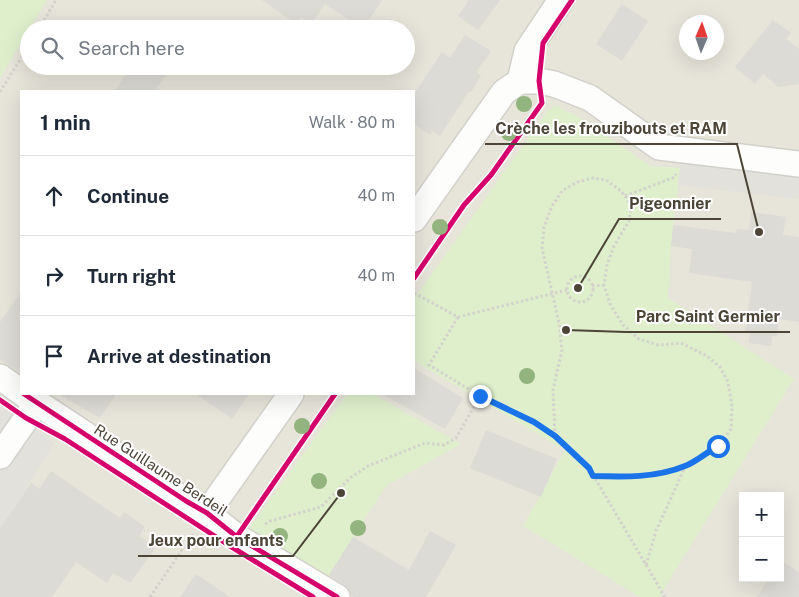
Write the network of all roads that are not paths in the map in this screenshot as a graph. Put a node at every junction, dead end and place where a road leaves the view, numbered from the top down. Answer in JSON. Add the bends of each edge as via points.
{"nodes":[{"id":1,"x":561,"y":0,"type":"edge"},
{"id":2,"x":520,"y":81,"type":"junction"},
{"id":3,"x":799,"y":164,"type":"edge"},
{"id":4,"x":415,"y":218,"type":"edge"},
{"id":5,"x":0,"y":377,"type":"edge"},
{"id":6,"x":20,"y":391,"type":"edge"},
{"id":7,"x":290,"y":395,"type":"edge"},
{"id":8,"x":27,"y":396,"type":"edge"},
{"id":9,"x":0,"y":456,"type":"edge"},
{"id":10,"x":207,"y":513,"type":"junction"},
{"id":11,"x":337,"y":597,"type":"edge"}],
"edges":[{"from":1,"to":2,"type":"street","via":[[527,51]]},
{"from":2,"to":3,"type":"street","via":[[554,84],[590,98],[659,148]]},
{"from":2,"to":4,"type":"street","via":[[504,92]]},
{"from":5,"to":6,"type":"street","name":"Rue Guillaume Berdeil"},
{"from":7,"to":10,"type":"street"},
{"from":8,"to":9,"type":"street"},
{"from":8,"to":10,"type":"street","name":"Rue Guillaume Berdeil"},
{"from":10,"to":11,"type":"street","name":"Rue Guillaume Berdeil","via":[[237,537]]}]}
